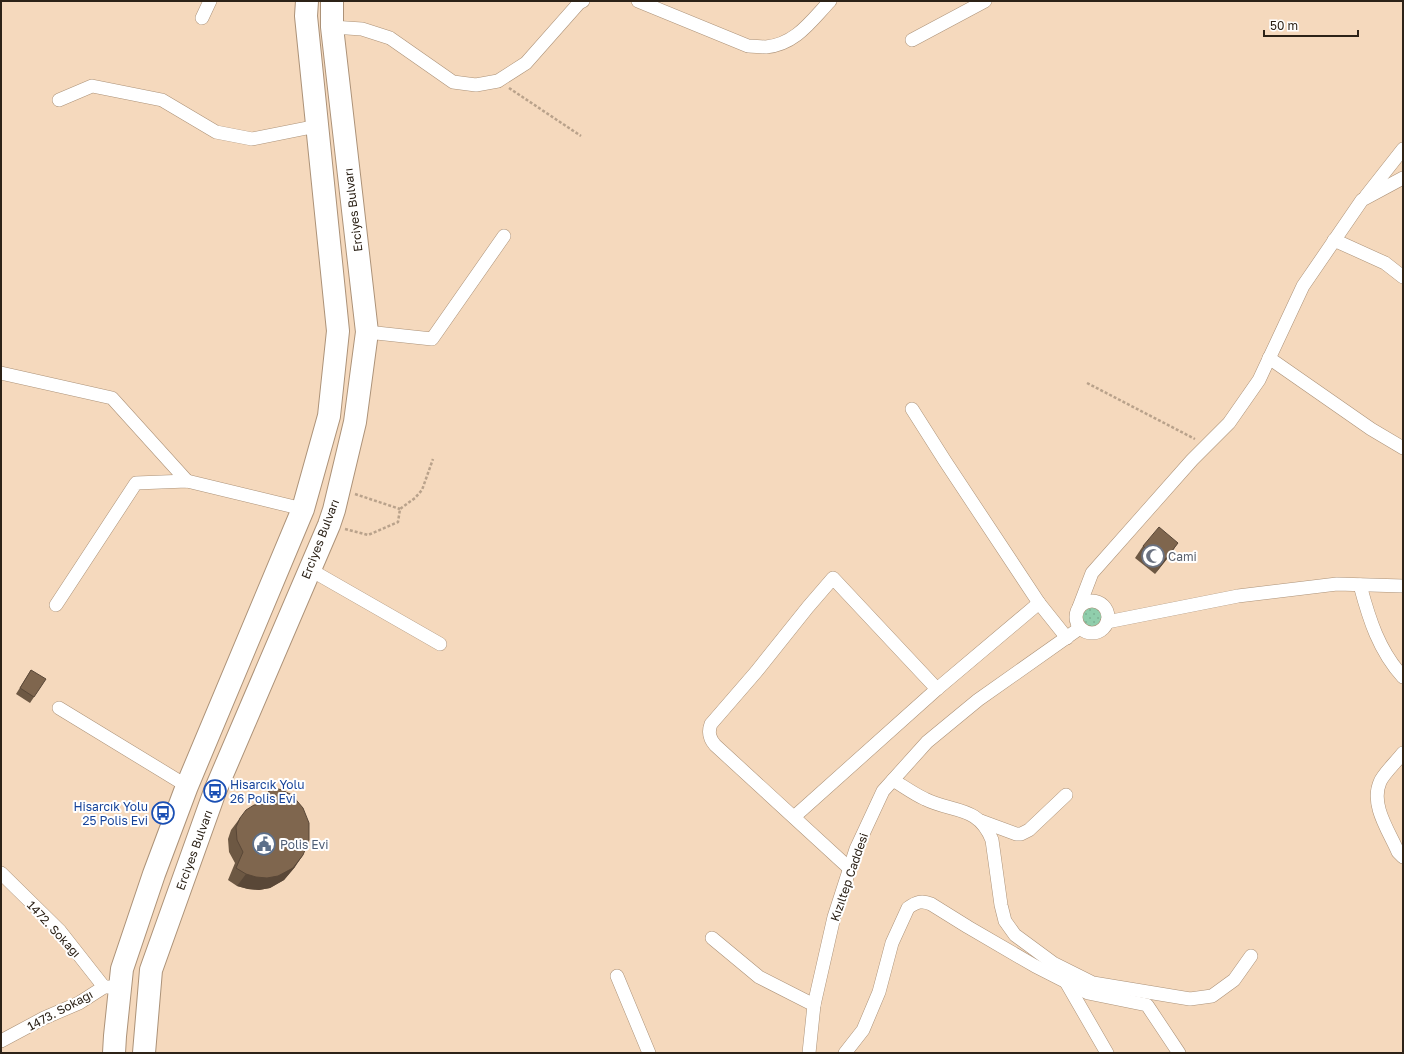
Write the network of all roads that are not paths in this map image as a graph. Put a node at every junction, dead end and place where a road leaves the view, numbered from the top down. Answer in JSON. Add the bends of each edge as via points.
{"nodes":[{"id":1,"x":210,"y":1,"type":"edge"},
{"id":2,"x":307,"y":1,"type":"edge"},
{"id":3,"x":332,"y":1,"type":"edge"},
{"id":4,"x":583,"y":1,"type":"edge"},
{"id":5,"x":638,"y":1,"type":"edge"},
{"id":6,"x":830,"y":1,"type":"edge"},
{"id":7,"x":986,"y":1,"type":"edge"},
{"id":8,"x":202,"y":18,"type":"dead end"},
{"id":9,"x":332,"y":27,"type":"junction"},
{"id":10,"x":912,"y":40,"type":"dead end"},
{"id":11,"x":59,"y":100,"type":"dead end"},
{"id":12,"x":317,"y":126,"type":"junction"},
{"id":13,"x":1403,"y":149,"type":"edge"},
{"id":14,"x":1403,"y":178,"type":"edge"},
{"id":15,"x":1362,"y":200,"type":"junction"},
{"id":16,"x":504,"y":236,"type":"dead end"},
{"id":17,"x":1334,"y":240,"type":"junction"},
{"id":18,"x":1403,"y":276,"type":"edge"},
{"id":19,"x":367,"y":332,"type":"junction"},
{"id":20,"x":1269,"y":358,"type":"junction"},
{"id":21,"x":1,"y":373,"type":"edge"},
{"id":22,"x":912,"y":409,"type":"dead end"},
{"id":23,"x":1403,"y":448,"type":"edge"},
{"id":24,"x":187,"y":481,"type":"junction"},
{"id":25,"x":303,"y":509,"type":"junction"},
{"id":26,"x":309,"y":569,"type":"junction"},
{"id":27,"x":1360,"y":585,"type":"junction"},
{"id":28,"x":1403,"y":586,"type":"edge"},
{"id":29,"x":1039,"y":603,"type":"junction"},
{"id":30,"x":56,"y":605,"type":"dead end"},
{"id":31,"x":1080,"y":607,"type":"junction"},
{"id":32,"x":1107,"y":622,"type":"junction"},
{"id":33,"x":1080,"y":628,"type":"junction"},
{"id":34,"x":1067,"y":638,"type":"junction"},
{"id":35,"x":440,"y":644,"type":"dead end"},
{"id":36,"x":1403,"y":677,"type":"edge"},
{"id":37,"x":937,"y":689,"type":"junction"},
{"id":38,"x":59,"y":708,"type":"dead end"},
{"id":39,"x":1403,"y":753,"type":"edge"},
{"id":40,"x":893,"y":780,"type":"junction"},
{"id":41,"x":187,"y":786,"type":"junction"},
{"id":42,"x":1066,"y":796,"type":"dead end"},
{"id":43,"x":794,"y":817,"type":"junction"},
{"id":44,"x":981,"y":821,"type":"junction"},
{"id":45,"x":1403,"y":857,"type":"edge"},
{"id":46,"x":849,"y":868,"type":"junction"},
{"id":47,"x":1,"y":873,"type":"edge"},
{"id":48,"x":712,"y":938,"type":"dead end"},
{"id":49,"x":1251,"y":956,"type":"dead end"},
{"id":50,"x":616,"y":976,"type":"dead end"},
{"id":51,"x":1066,"y":982,"type":"junction"},
{"id":52,"x":112,"y":987,"type":"junction"},
{"id":53,"x":814,"y":1005,"type":"junction"},
{"id":54,"x":1,"y":1041,"type":"edge"},
{"id":55,"x":114,"y":1053,"type":"edge"},
{"id":56,"x":144,"y":1053,"type":"edge"},
{"id":57,"x":649,"y":1053,"type":"edge"},
{"id":58,"x":809,"y":1053,"type":"edge"},
{"id":59,"x":845,"y":1053,"type":"edge"},
{"id":60,"x":1107,"y":1053,"type":"edge"},
{"id":61,"x":1179,"y":1053,"type":"edge"}],
"edges":[{"from":1,"to":8,"type":"street"},
{"from":2,"to":12,"type":"highway","via":[[306,16]]},
{"from":3,"to":9,"type":"highway","name":"Erciyes Bulvarı"},
{"from":4,"to":9,"type":"street","via":[[526,63],[498,81],[476,85],[453,82],[390,38],[362,29]]},
{"from":5,"to":6,"type":"street","via":[[748,46],[766,47],[784,43],[800,34]]},
{"from":7,"to":10,"type":"street"},
{"from":9,"to":19,"type":"highway","name":"Erciyes Bulvarı"},
{"from":11,"to":12,"type":"street","via":[[92,86],[162,100],[216,132],[252,139]]},
{"from":12,"to":25,"type":"highway","via":[[338,332],[329,416]]},
{"from":13,"to":15,"type":"street"},
{"from":14,"to":15,"type":"street"},
{"from":15,"to":17,"type":"street"},
{"from":16,"to":19,"type":"street","via":[[432,339]]},
{"from":17,"to":18,"type":"street","via":[[1385,263]]},
{"from":17,"to":20,"type":"street","via":[[1303,286]]},
{"from":19,"to":26,"type":"highway","name":"Erciyes Bulvarı","via":[[355,422],[334,510]]},
{"from":20,"to":23,"type":"street","via":[[1370,429]]},
{"from":20,"to":31,"type":"street","via":[[1259,380],[1229,423],[1192,460],[1092,573]]},
{"from":21,"to":24,"type":"street","via":[[112,398]]},
{"from":22,"to":29,"type":"street"},
{"from":24,"to":25,"type":"street"},
{"from":24,"to":30,"type":"street","via":[[136,483]]},
{"from":25,"to":41,"type":"highway"},
{"from":26,"to":35,"type":"street"},
{"from":26,"to":56,"type":"highway","name":"Erciyes Bulvarı","via":[[215,791],[151,970]]},
{"from":27,"to":28,"type":"street"},
{"from":27,"to":32,"type":"street","via":[[1337,584],[1238,596]]},
{"from":27,"to":36,"type":"street","via":[[1378,640],[1392,665]]},
{"from":29,"to":34,"type":"street"},
{"from":29,"to":37,"type":"street"},
{"from":31,"to":32,"type":"street","via":[[1089,602],[1100,603],[1107,611]]},
{"from":31,"to":33,"type":"street","via":[[1076,618]]},
{"from":32,"to":33,"type":"street","via":[[1095,633],[1084,632]]},
{"from":33,"to":34,"type":"street","name":"Kızıltep Caddesi"},
{"from":34,"to":40,"type":"street","name":"Kızıltep Caddesi","via":[[927,742]]},
{"from":37,"to":43,"type":"street"},
{"from":37,"to":43,"type":"street","via":[[833,578],[709,728],[710,737],[715,745]]},
{"from":38,"to":41,"type":"street"},
{"from":39,"to":45,"type":"street","via":[[1380,781],[1377,790],[1379,811],[1398,852]]},
{"from":40,"to":44,"type":"street","via":[[926,800],[973,815]]},
{"from":40,"to":46,"type":"street","name":"Kızıltep Caddesi","via":[[883,791]]},
{"from":41,"to":52,"type":"highway","via":[[122,969]]},
{"from":42,"to":44,"type":"street","via":[[1029,830],[1021,834]]},
{"from":43,"to":46,"type":"street"},
{"from":44,"to":49,"type":"street","via":[[992,840],[1005,921],[1015,935],[1053,963],[1093,982],[1190,999],[1212,996],[1234,980]]},
{"from":46,"to":53,"type":"street","name":"Kızıltep Caddesi","via":[[834,917]]},
{"from":47,"to":52,"type":"street","name":"1472. Sokağı"},
{"from":48,"to":53,"type":"street","via":[[760,977]]},
{"from":50,"to":57,"type":"street"},
{"from":51,"to":59,"type":"street","via":[[931,904],[919,902],[908,908],[892,943],[879,992],[863,1030]]},
{"from":51,"to":60,"type":"street"},
{"from":51,"to":61,"type":"street","via":[[1088,993],[1146,1005]]},
{"from":52,"to":54,"type":"street","name":"1473. Sokağı"},
{"from":52,"to":55,"type":"highway"},
{"from":53,"to":58,"type":"street","name":"Kızıltep Caddesi"}]}
